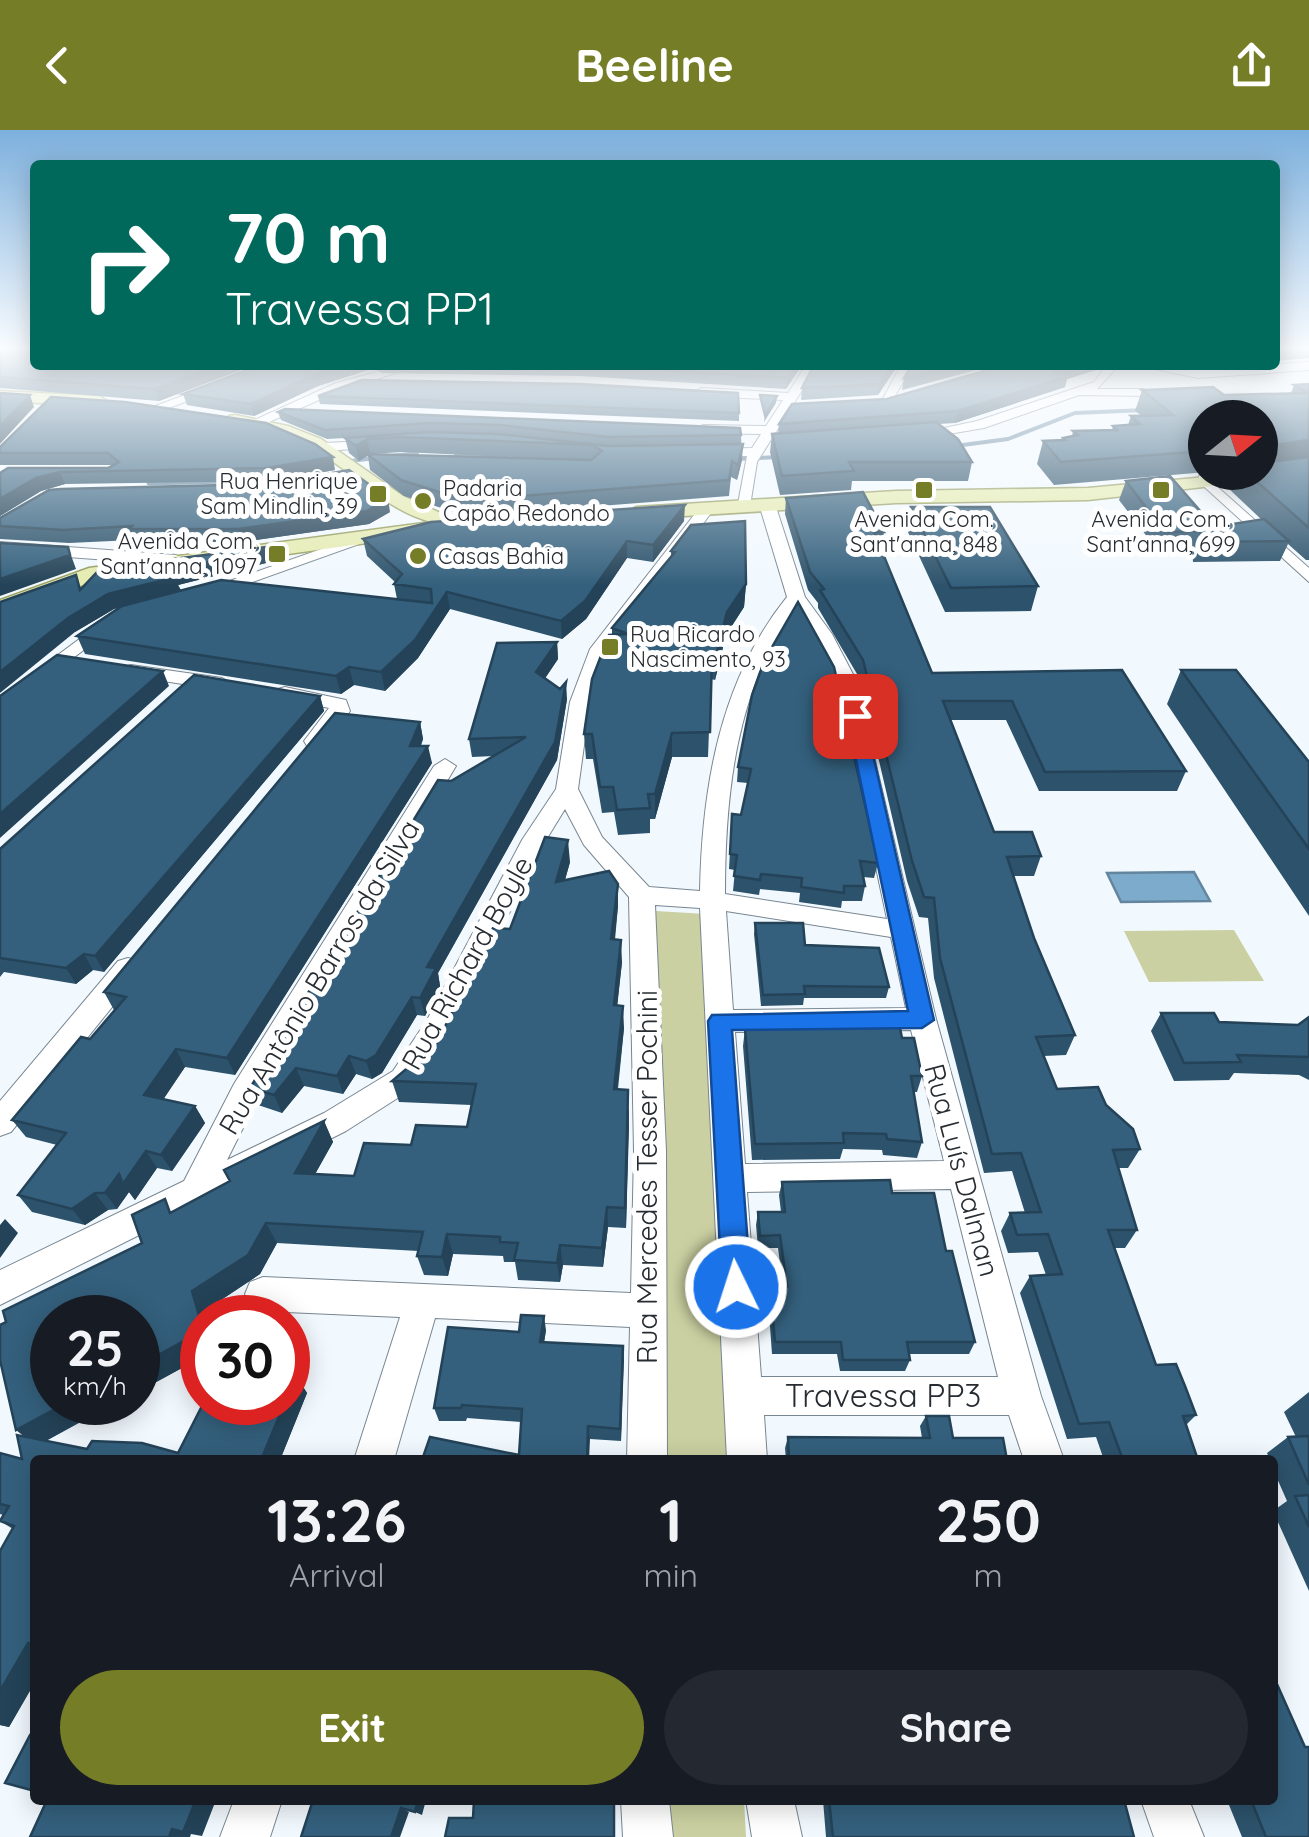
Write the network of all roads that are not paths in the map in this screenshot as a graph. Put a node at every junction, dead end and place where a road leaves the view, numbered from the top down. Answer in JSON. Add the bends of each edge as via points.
{"nodes":[{"id":1,"x":265,"y":427,"type":"edge"},
{"id":2,"x":772,"y":427,"type":"edge"},
{"id":3,"x":974,"y":427,"type":"edge"},
{"id":4,"x":685,"y":428,"type":"edge"},
{"id":5,"x":770,"y":430,"type":"junction"},
{"id":6,"x":900,"y":437,"type":"edge"},
{"id":7,"x":395,"y":441,"type":"edge"},
{"id":8,"x":780,"y":444,"type":"edge"},
{"id":9,"x":324,"y":448,"type":"junction"},
{"id":10,"x":755,"y":453,"type":"junction"},
{"id":11,"x":689,"y":454,"type":"edge"},
{"id":12,"x":1309,"y":469,"type":"edge"},
{"id":13,"x":1278,"y":472,"type":"edge"},
{"id":14,"x":1188,"y":481,"type":"edge"},
{"id":15,"x":1216,"y":490,"type":"edge"},
{"id":16,"x":395,"y":502,"type":"junction"},
{"id":17,"x":768,"y":504,"type":"junction"},
{"id":18,"x":742,"y":506,"type":"junction"},
{"id":19,"x":706,"y":509,"type":"junction"},
{"id":20,"x":607,"y":515,"type":"edge"},
{"id":21,"x":385,"y":532,"type":"junction"},
{"id":22,"x":0,"y":547,"type":"edge"},
{"id":23,"x":71,"y":554,"type":"junction"},
{"id":24,"x":176,"y":560,"type":"junction"},
{"id":25,"x":89,"y":575,"type":"junction"},
{"id":26,"x":1309,"y":577,"type":"edge"},
{"id":27,"x":230,"y":587,"type":"junction"},
{"id":28,"x":270,"y":592,"type":"edge"},
{"id":29,"x":796,"y":597,"type":"junction"},
{"id":30,"x":183,"y":598,"type":"edge"},
{"id":31,"x":0,"y":608,"type":"edge"},
{"id":32,"x":134,"y":611,"type":"edge"},
{"id":33,"x":60,"y":660,"type":"junction"},
{"id":34,"x":193,"y":680,"type":"junction"},
{"id":35,"x":165,"y":705,"type":"edge"},
{"id":36,"x":0,"y":708,"type":"edge"},
{"id":37,"x":302,"y":757,"type":"edge"},
{"id":38,"x":445,"y":766,"type":"dead end"},
{"id":39,"x":566,"y":789,"type":"junction"},
{"id":40,"x":534,"y":840,"type":"junction"},
{"id":41,"x":592,"y":840,"type":"junction"},
{"id":42,"x":642,"y":895,"type":"junction"},
{"id":43,"x":715,"y":902,"type":"junction"},
{"id":44,"x":902,"y":930,"type":"junction"},
{"id":45,"x":138,"y":955,"type":"edge"},
{"id":46,"x":922,"y":1020,"type":"junction"},
{"id":47,"x":720,"y":1021,"type":"junction"},
{"id":48,"x":0,"y":1124,"type":"edge"},
{"id":49,"x":962,"y":1175,"type":"junction"},
{"id":50,"x":729,"y":1178,"type":"junction"},
{"id":51,"x":196,"y":1190,"type":"junction"},
{"id":52,"x":0,"y":1288,"type":"edge"},
{"id":53,"x":263,"y":1294,"type":"dead end"},
{"id":54,"x":424,"y":1300,"type":"junction"},
{"id":55,"x":648,"y":1311,"type":"junction"},
{"id":56,"x":744,"y":1396,"type":"junction"},
{"id":57,"x":1022,"y":1396,"type":"junction"},
{"id":58,"x":376,"y":1455,"type":"edge"},
{"id":59,"x":647,"y":1455,"type":"edge"},
{"id":60,"x":748,"y":1455,"type":"edge"},
{"id":61,"x":1042,"y":1455,"type":"edge"},
{"id":62,"x":256,"y":1805,"type":"edge"},
{"id":63,"x":645,"y":1805,"type":"edge"},
{"id":64,"x":771,"y":1805,"type":"edge"},
{"id":65,"x":1167,"y":1805,"type":"edge"},
{"id":66,"x":245,"y":1837,"type":"edge"},
{"id":67,"x":648,"y":1837,"type":"edge"},
{"id":68,"x":778,"y":1837,"type":"edge"},
{"id":69,"x":1179,"y":1837,"type":"edge"}],
"edges":[{"from":1,"to":9,"type":"main road"},
{"from":2,"to":5,"type":"street"},
{"from":3,"to":6,"type":"street"},
{"from":4,"to":5,"type":"street"},
{"from":5,"to":10,"type":"street"},
{"from":7,"to":9,"type":"street"},
{"from":8,"to":10,"type":"street"},
{"from":9,"to":16,"type":"main road"},
{"from":10,"to":11,"type":"street"},
{"from":10,"to":18,"type":"street"},
{"from":12,"to":13,"type":"main road"},
{"from":14,"to":17,"type":"main road","via":[[1062,495]]},
{"from":15,"to":26,"type":"street"},
{"from":16,"to":21,"type":"main road"},
{"from":16,"to":21,"type":"main road","via":[[471,524]]},
{"from":17,"to":18,"type":"main road"},
{"from":17,"to":29,"type":"street","name":"Rua Luís Dalman"},
{"from":18,"to":19,"type":"main road"},
{"from":19,"to":20,"type":"main road"},
{"from":19,"to":39,"type":"street","name":"Rua Richard Boyle","via":[[600,649],[580,702]]},
{"from":21,"to":24,"type":"main road"},
{"from":21,"to":27,"type":"street"},
{"from":22,"to":23,"type":"street"},
{"from":23,"to":24,"type":"street"},
{"from":23,"to":25,"type":"street","via":[[85,560]]},
{"from":24,"to":25,"type":"main road"},
{"from":25,"to":31,"type":"main road"},
{"from":27,"to":28,"type":"street"},
{"from":27,"to":30,"type":"street"},
{"from":29,"to":43,"type":"street","via":[[766,635],[742,697],[714,847]]},
{"from":29,"to":44,"type":"street","name":"Rua Luís Dalman","via":[[846,680]]},
{"from":32,"to":33,"type":"street"},
{"from":33,"to":34,"type":"street"},
{"from":33,"to":36,"type":"street"},
{"from":34,"to":35,"type":"street"},
{"from":34,"to":37,"type":"street","via":[[339,704]]},
{"from":38,"to":51,"type":"street","name":"Rua Antônio Barros da Silva","via":[[245,1093]]},
{"from":39,"to":40,"type":"street","name":"Rua Richard Boyle"},
{"from":39,"to":41,"type":"street"},
{"from":40,"to":41,"type":"street"},
{"from":40,"to":51,"type":"street","name":"Rua Richard Boyle","via":[[404,1080]]},
{"from":41,"to":42,"type":"street"},
{"from":42,"to":43,"type":"street"},
{"from":42,"to":55,"type":"street","name":"Rua Mercedes Tesser Pochini"},
{"from":43,"to":44,"type":"street"},
{"from":43,"to":47,"type":"street"},
{"from":44,"to":46,"type":"street","name":"Rua Luís Dalman"},
{"from":45,"to":48,"type":"street"},
{"from":46,"to":47,"type":"street"},
{"from":46,"to":49,"type":"street","name":"Rua Luís Dalman"},
{"from":47,"to":50,"type":"street"},
{"from":49,"to":50,"type":"street"},
{"from":49,"to":57,"type":"street","name":"Rua Luís Dalman"},
{"from":50,"to":56,"type":"street"},
{"from":51,"to":52,"type":"street","name":"Rua Richard Boyle"},
{"from":53,"to":54,"type":"street"},
{"from":54,"to":55,"type":"street"},
{"from":54,"to":58,"type":"street"},
{"from":55,"to":59,"type":"street","name":"Rua Mercedes Tesser Pochini"},
{"from":56,"to":57,"type":"street","name":"Travessa PP3"},
{"from":56,"to":60,"type":"street"},
{"from":57,"to":61,"type":"street","name":"Rua Luís Dalman"},
{"from":62,"to":66,"type":"street"},
{"from":63,"to":67,"type":"street"},
{"from":64,"to":68,"type":"street"},
{"from":65,"to":69,"type":"street"}]}
